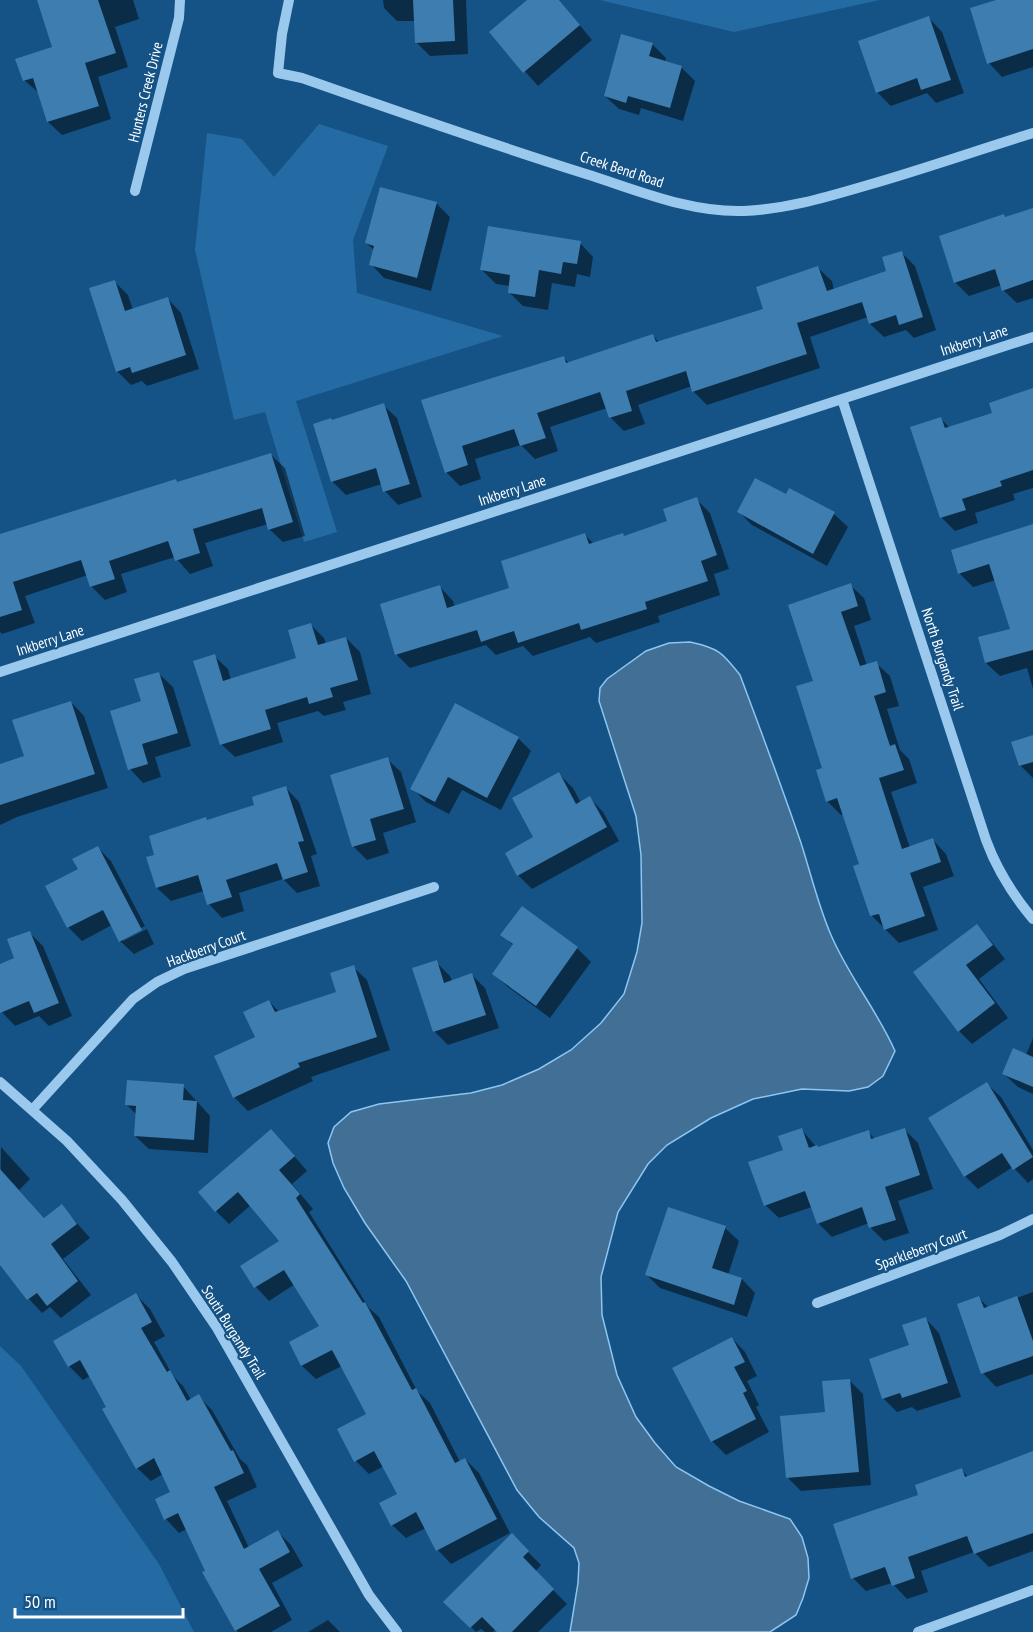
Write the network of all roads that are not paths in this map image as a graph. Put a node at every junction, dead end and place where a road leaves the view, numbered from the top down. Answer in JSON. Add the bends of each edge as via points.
{"nodes":[{"id":1,"x":180,"y":0,"type":"edge"},
{"id":2,"x":289,"y":0,"type":"edge"},
{"id":3,"x":1033,"y":133,"type":"edge"},
{"id":4,"x":135,"y":191,"type":"dead end"},
{"id":5,"x":1033,"y":337,"type":"edge"},
{"id":6,"x":842,"y":399,"type":"junction"},
{"id":7,"x":0,"y":672,"type":"edge"},
{"id":8,"x":434,"y":887,"type":"dead end"},
{"id":9,"x":1033,"y":919,"type":"edge"},
{"id":10,"x":0,"y":1082,"type":"edge"},
{"id":11,"x":33,"y":1110,"type":"junction"},
{"id":12,"x":1033,"y":1220,"type":"edge"},
{"id":13,"x":817,"y":1303,"type":"dead end"},
{"id":14,"x":1033,"y":1590,"type":"edge"},
{"id":15,"x":397,"y":1632,"type":"edge"},
{"id":16,"x":918,"y":1632,"type":"edge"}],
"edges":[{"from":1,"to":4,"type":"street","name":"Hunters Creek Drive","via":[[179,18]]},
{"from":2,"to":3,"type":"street","name":"Creek Bend Road","via":[[278,73],[699,207],[742,211],[785,207]]},
{"from":5,"to":6,"type":"street","name":"Inkberry Lane"},
{"from":6,"to":7,"type":"street","name":"Inkberry Lane"},
{"from":6,"to":9,"type":"street","name":"North Burgandy Trail","via":[[995,865]]},
{"from":8,"to":11,"type":"street","name":"Hackberry Court","via":[[183,969],[157,982],[133,999]]},
{"from":10,"to":11,"type":"street","name":"South Burgandy Trail"},
{"from":11,"to":15,"type":"street","name":"South Burgandy Trail","via":[[122,1200],[172,1262],[217,1328],[369,1595]]},
{"from":12,"to":13,"type":"street","name":"Sparkleberry Court"},
{"from":14,"to":16,"type":"street"}]}
